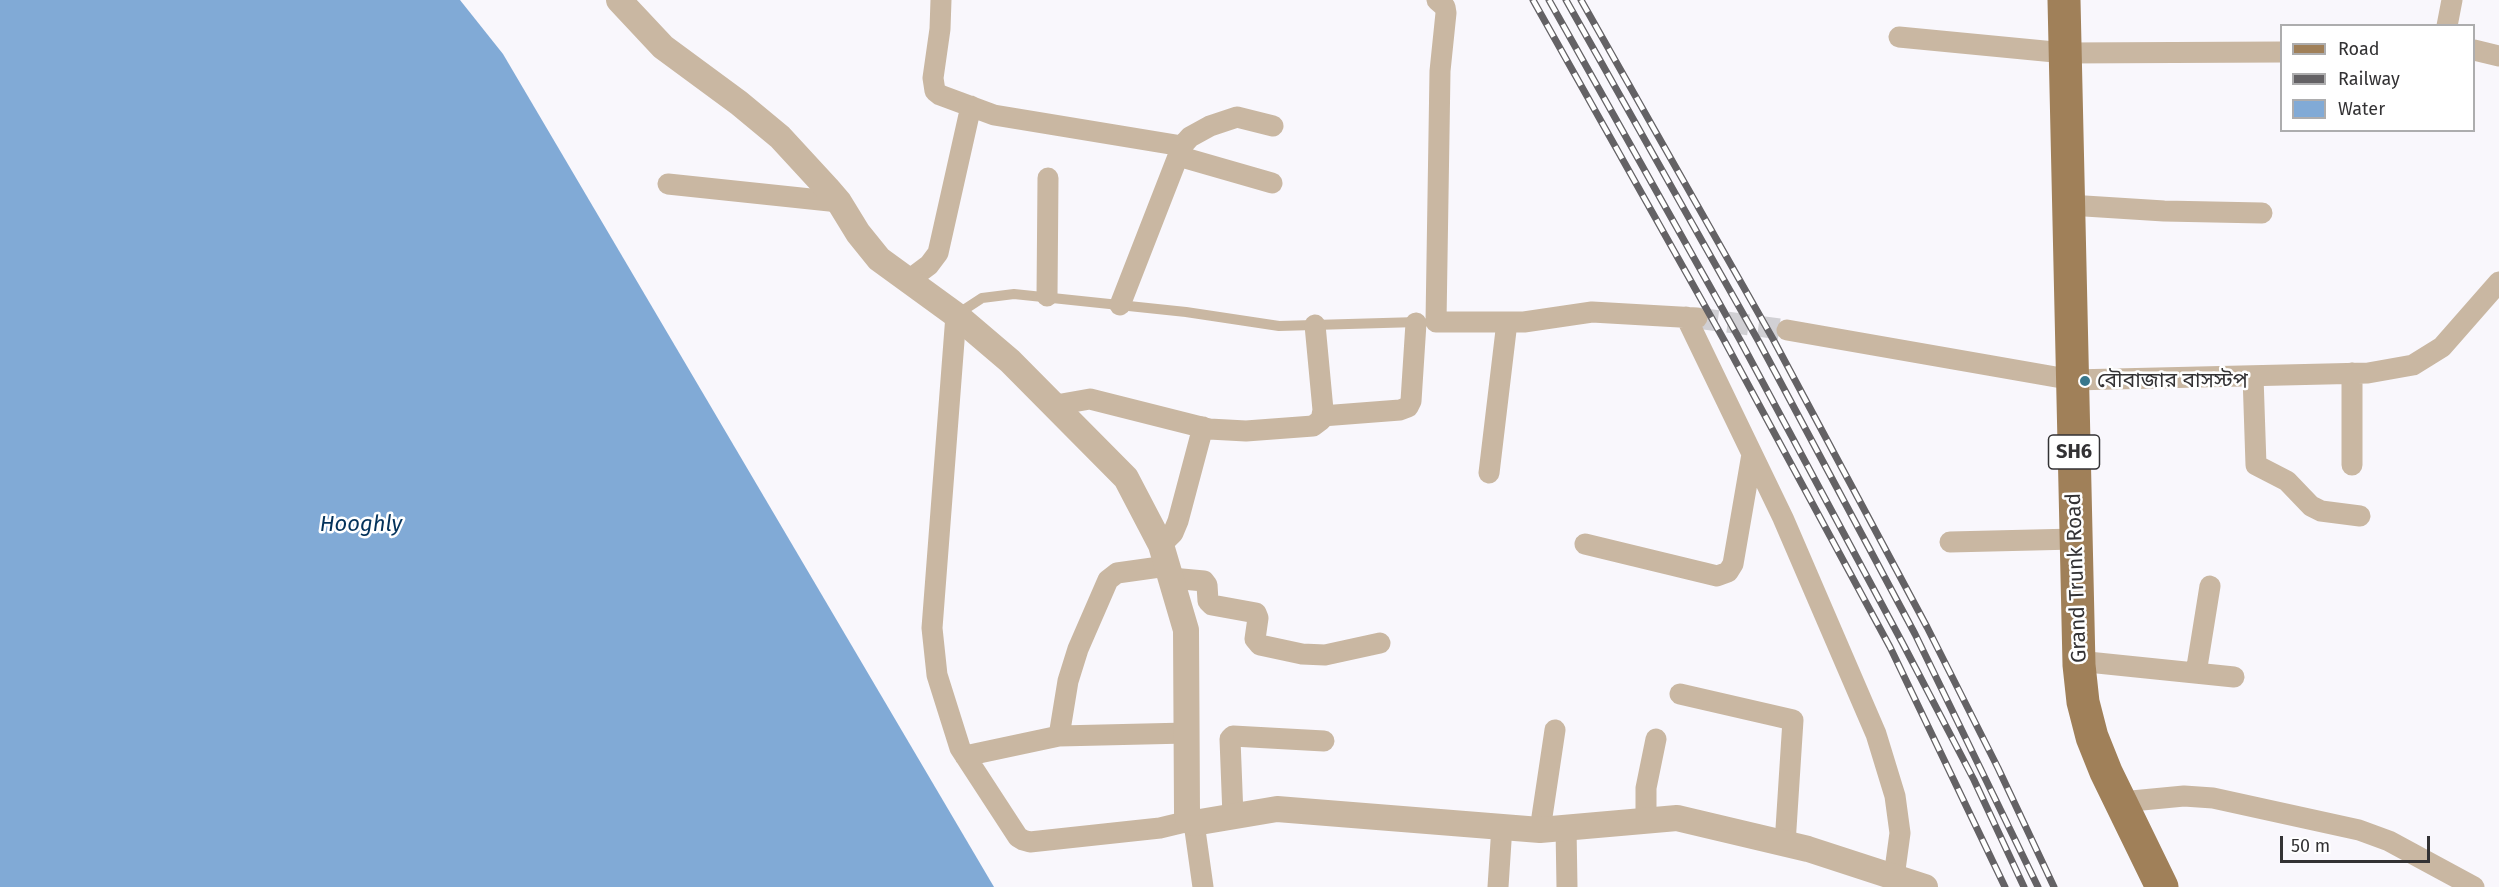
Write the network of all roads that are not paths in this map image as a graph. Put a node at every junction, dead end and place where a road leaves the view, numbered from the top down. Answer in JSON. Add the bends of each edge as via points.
{"nodes":[{"id":1,"x":619,"y":0,"type":"edge"},
{"id":2,"x":941,"y":0,"type":"edge"},
{"id":3,"x":1437,"y":0,"type":"edge"},
{"id":4,"x":2064,"y":0,"type":"edge"},
{"id":5,"x":2452,"y":0,"type":"edge"},
{"id":6,"x":2447,"y":24,"type":"edge"},
{"id":7,"x":1899,"y":38,"type":"dead end"},
{"id":8,"x":2475,"y":50,"type":"edge"},
{"id":9,"x":2280,"y":52,"type":"edge"},
{"id":10,"x":2066,"y":53,"type":"junction"},
{"id":11,"x":2499,"y":56,"type":"edge"},
{"id":12,"x":971,"y":106,"type":"junction"},
{"id":13,"x":1273,"y":126,"type":"dead end"},
{"id":14,"x":1180,"y":151,"type":"junction"},
{"id":15,"x":1048,"y":178,"type":"dead end"},
{"id":16,"x":1272,"y":183,"type":"dead end"},
{"id":17,"x":668,"y":184,"type":"dead end"},
{"id":18,"x":839,"y":202,"type":"junction"},
{"id":19,"x":2069,"y":206,"type":"junction"},
{"id":20,"x":2262,"y":213,"type":"dead end"},
{"id":21,"x":909,"y":280,"type":"junction"},
{"id":22,"x":2499,"y":282,"type":"edge"},
{"id":23,"x":1047,"y":296,"type":"junction"},
{"id":24,"x":1120,"y":305,"type":"junction"},
{"id":25,"x":956,"y":315,"type":"junction"},
{"id":26,"x":1426,"y":322,"type":"junction"},
{"id":27,"x":1507,"y":322,"type":"junction"},
{"id":28,"x":1315,"y":325,"type":"junction"},
{"id":29,"x":1787,"y":330,"type":"tunnel mouth"},
{"id":30,"x":2352,"y":373,"type":"junction"},
{"id":31,"x":2253,"y":376,"type":"junction"},
{"id":32,"x":2073,"y":380,"type":"junction"},
{"id":33,"x":1056,"y":405,"type":"junction"},
{"id":34,"x":1322,"y":416,"type":"junction"},
{"id":35,"x":1203,"y":427,"type":"junction"},
{"id":36,"x":1752,"y":454,"type":"junction"},
{"id":37,"x":2352,"y":465,"type":"dead end"},
{"id":38,"x":1489,"y":473,"type":"dead end"},
{"id":39,"x":2360,"y":516,"type":"dead end"},
{"id":40,"x":2075,"y":539,"type":"junction"},
{"id":41,"x":1950,"y":542,"type":"dead end"},
{"id":42,"x":1585,"y":544,"type":"dead end"},
{"id":43,"x":1167,"y":563,"type":"junction"},
{"id":44,"x":2210,"y":586,"type":"dead end"},
{"id":45,"x":1380,"y":643,"type":"dead end"},
{"id":46,"x":2078,"y":661,"type":"junction"},
{"id":47,"x":2196,"y":673,"type":"junction"},
{"id":48,"x":2234,"y":677,"type":"dead end"},
{"id":49,"x":1680,"y":694,"type":"dead end"},
{"id":50,"x":1556,"y":730,"type":"dead end"},
{"id":51,"x":1186,"y":733,"type":"junction"},
{"id":52,"x":1059,"y":735,"type":"junction"},
{"id":53,"x":1656,"y":739,"type":"dead end"},
{"id":54,"x":1324,"y":741,"type":"dead end"},
{"id":55,"x":965,"y":756,"type":"junction"},
{"id":56,"x":2121,"y":802,"type":"junction"},
{"id":57,"x":1233,"y":816,"type":"junction"},
{"id":58,"x":1646,"y":820,"type":"junction"},
{"id":59,"x":1192,"y":822,"type":"junction"},
{"id":60,"x":1502,"y":826,"type":"junction"},
{"id":61,"x":1566,"y":827,"type":"junction"},
{"id":62,"x":1540,"y":830,"type":"junction"},
{"id":63,"x":1785,"y":844,"type":"junction"},
{"id":64,"x":1894,"y":877,"type":"junction"},
{"id":65,"x":2462,"y":884,"type":"edge"},
{"id":66,"x":1203,"y":887,"type":"edge"},
{"id":67,"x":1498,"y":887,"type":"edge"},
{"id":68,"x":1567,"y":887,"type":"edge"},
{"id":69,"x":1925,"y":887,"type":"edge"},
{"id":70,"x":2162,"y":887,"type":"edge"}],
"edges":[{"from":1,"to":18,"type":"street","via":[[663,48],[780,137]]},
{"from":2,"to":12,"type":"street","via":[[933,86],[940,95]]},
{"from":3,"to":26,"type":"street","via":[[1446,14]]},
{"from":4,"to":10,"type":"main road","name":"Grand Trunk Road","number":"SH6"},
{"from":5,"to":6,"type":"street"},
{"from":7,"to":10,"type":"street"},
{"from":8,"to":11,"type":"street"},
{"from":9,"to":10,"type":"street"},
{"from":10,"to":19,"type":"main road","name":"Grand Trunk Road","number":"SH6"},
{"from":12,"to":14,"type":"street","via":[[1000,117]]},
{"from":12,"to":21,"type":"street","via":[[938,253]]},
{"from":13,"to":14,"type":"street","via":[[1237,117],[1190,137]]},
{"from":14,"to":16,"type":"street"},
{"from":14,"to":24,"type":"street"},
{"from":15,"to":23,"type":"street"},
{"from":17,"to":18,"type":"street"},
{"from":18,"to":21,"type":"street","via":[[871,250]]},
{"from":19,"to":20,"type":"street"},
{"from":19,"to":32,"type":"main road","name":"Grand Trunk Road","number":"SH6"},
{"from":21,"to":25,"type":"street"},
{"from":22,"to":30,"type":"street","via":[[2442,347],[2413,365]]},
{"from":23,"to":24,"type":"lane"},
{"from":23,"to":25,"type":"lane","via":[[982,298]]},
{"from":24,"to":28,"type":"lane","via":[[1279,326]]},
{"from":25,"to":33,"type":"street"},
{"from":25,"to":55,"type":"street","via":[[932,628],[937,675]]},
{"from":26,"to":27,"type":"street"},
{"from":26,"to":28,"type":"lane"},
{"from":26,"to":34,"type":"street","via":[[1408,407]]},
{"from":27,"to":36,"type":"street","via":[[1592,312],[1691,318]]},
{"from":27,"to":38,"type":"street"},
{"from":28,"to":34,"type":"street"},
{"from":29,"to":32,"type":"street"},
{"from":30,"to":31,"type":"street"},
{"from":30,"to":37,"type":"street"},
{"from":31,"to":32,"type":"street"},
{"from":31,"to":39,"type":"street","via":[[2256,465],[2287,481],[2320,511]]},
{"from":32,"to":40,"type":"main road","name":"Grand Trunk Road","number":"SH6"},
{"from":33,"to":35,"type":"street","via":[[1090,399]]},
{"from":33,"to":43,"type":"street","via":[[1126,478]]},
{"from":34,"to":35,"type":"street","via":[[1313,426],[1246,431]]},
{"from":35,"to":43,"type":"street"},
{"from":36,"to":42,"type":"street","via":[[1733,564],[1728,572],[1717,576]]},
{"from":36,"to":64,"type":"street","via":[[1784,518],[1887,765],[1900,833]]},
{"from":40,"to":41,"type":"street"},
{"from":40,"to":46,"type":"main road","name":"Grand Trunk Road","number":"SH6"},
{"from":43,"to":45,"type":"street","via":[[1204,581],[1212,605],[1256,612],[1255,639],[1260,645],[1325,655]]},
{"from":43,"to":51,"type":"street","via":[[1186,630]]},
{"from":43,"to":52,"type":"street","via":[[1117,573],[1108,580],[1078,649]]},
{"from":44,"to":47,"type":"street"},
{"from":46,"to":47,"type":"street"},
{"from":46,"to":56,"type":"main road","name":"Grand Trunk Road","number":"SH6","via":[[2092,737]]},
{"from":47,"to":48,"type":"street"},
{"from":49,"to":63,"type":"street","via":[[1793,720]]},
{"from":50,"to":62,"type":"street"},
{"from":51,"to":52,"type":"street"},
{"from":51,"to":59,"type":"street","via":[[1187,813]]},
{"from":52,"to":55,"type":"street"},
{"from":53,"to":58,"type":"street","via":[[1646,788]]},
{"from":54,"to":57,"type":"street","via":[[1230,738]]},
{"from":55,"to":59,"type":"street","via":[[1023,840]]},
{"from":56,"to":65,"type":"street","via":[[2184,796],[2213,798],[2359,830],[2389,841]]},
{"from":56,"to":70,"type":"main road","name":"Grand Trunk Road","number":"SH6"},
{"from":57,"to":59,"type":"street"},
{"from":57,"to":60,"type":"street","via":[[1277,809]]},
{"from":58,"to":61,"type":"street"},
{"from":58,"to":63,"type":"street","via":[[1677,818]]},
{"from":59,"to":66,"type":"street"},
{"from":60,"to":62,"type":"street"},
{"from":60,"to":67,"type":"street"},
{"from":61,"to":62,"type":"street"},
{"from":61,"to":68,"type":"street"},
{"from":63,"to":64,"type":"street"},
{"from":64,"to":69,"type":"street"}]}
